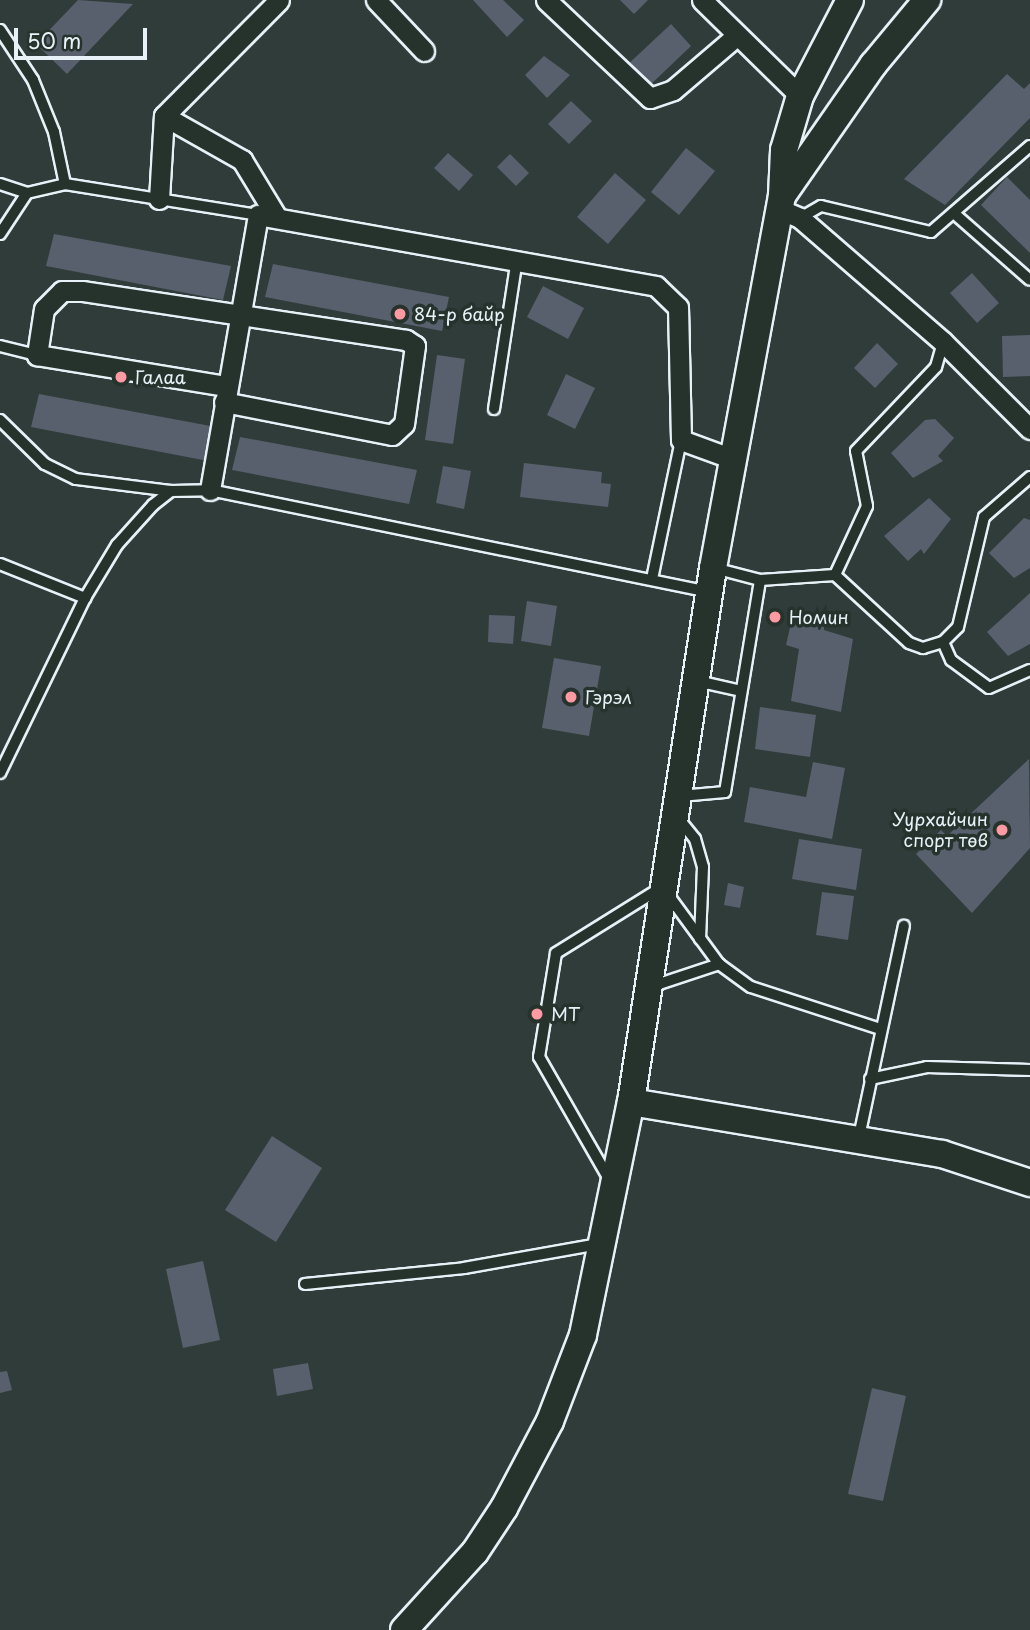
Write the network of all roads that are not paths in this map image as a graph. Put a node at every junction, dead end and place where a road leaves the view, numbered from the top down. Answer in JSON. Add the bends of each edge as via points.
{"nodes":[{"id":1,"x":279,"y":0,"type":"edge"},
{"id":2,"x":376,"y":0,"type":"edge"},
{"id":3,"x":546,"y":0,"type":"edge"},
{"id":4,"x":702,"y":0,"type":"edge"},
{"id":5,"x":850,"y":0,"type":"edge"},
{"id":6,"x":927,"y":0,"type":"edge"},
{"id":7,"x":0,"y":30,"type":"edge"},
{"id":8,"x":735,"y":37,"type":"junction"},
{"id":9,"x":424,"y":51,"type":"dead end"},
{"id":10,"x":800,"y":96,"type":"junction"},
{"id":11,"x":164,"y":116,"type":"junction"},
{"id":12,"x":1030,"y":146,"type":"edge"},
{"id":13,"x":0,"y":184,"type":"edge"},
{"id":14,"x":65,"y":184,"type":"junction"},
{"id":15,"x":27,"y":193,"type":"junction"},
{"id":16,"x":159,"y":199,"type":"junction"},
{"id":17,"x":787,"y":208,"type":"junction"},
{"id":18,"x":267,"y":215,"type":"junction"},
{"id":19,"x":956,"y":215,"type":"junction"},
{"id":20,"x":0,"y":234,"type":"edge"},
{"id":21,"x":517,"y":258,"type":"junction"},
{"id":22,"x":1030,"y":280,"type":"edge"},
{"id":23,"x":240,"y":313,"type":"junction"},
{"id":24,"x":943,"y":342,"type":"junction"},
{"id":25,"x":0,"y":346,"type":"edge"},
{"id":26,"x":37,"y":355,"type":"junction"},
{"id":27,"x":225,"y":394,"type":"junction"},
{"id":28,"x":494,"y":409,"type":"dead end"},
{"id":29,"x":0,"y":420,"type":"edge"},
{"id":30,"x":1030,"y":429,"type":"edge"},
{"id":31,"x":681,"y":440,"type":"junction"},
{"id":32,"x":733,"y":459,"type":"junction"},
{"id":33,"x":1030,"y":477,"type":"edge"},
{"id":34,"x":210,"y":490,"type":"junction"},
{"id":35,"x":171,"y":491,"type":"junction"},
{"id":36,"x":0,"y":564,"type":"edge"},
{"id":37,"x":835,"y":575,"type":"junction"},
{"id":38,"x":652,"y":579,"type":"junction"},
{"id":39,"x":711,"y":580,"type":"junction"},
{"id":40,"x":760,"y":580,"type":"junction"},
{"id":41,"x":85,"y":598,"type":"junction"},
{"id":42,"x":943,"y":642,"type":"junction"},
{"id":43,"x":1030,"y":670,"type":"edge"},
{"id":44,"x":696,"y":681,"type":"junction"},
{"id":45,"x":741,"y":691,"type":"junction"},
{"id":46,"x":0,"y":773,"type":"edge"},
{"id":47,"x":676,"y":805,"type":"junction"},
{"id":48,"x":662,"y":887,"type":"junction"},
{"id":49,"x":904,"y":926,"type":"dead end"},
{"id":50,"x":700,"y":940,"type":"junction"},
{"id":51,"x":719,"y":964,"type":"junction"},
{"id":52,"x":648,"y":989,"type":"junction"},
{"id":53,"x":880,"y":1029,"type":"junction"},
{"id":54,"x":1030,"y":1070,"type":"edge"},
{"id":55,"x":870,"y":1079,"type":"junction"},
{"id":56,"x":631,"y":1102,"type":"junction"},
{"id":57,"x":859,"y":1138,"type":"junction"},
{"id":58,"x":1030,"y":1183,"type":"edge"},
{"id":59,"x":614,"y":1188,"type":"junction"},
{"id":60,"x":604,"y":1243,"type":"junction"},
{"id":61,"x":306,"y":1284,"type":"dead end"},
{"id":62,"x":404,"y":1630,"type":"edge"}],
"edges":[{"from":1,"to":11,"type":"street"},
{"from":2,"to":9,"type":"street"},
{"from":3,"to":8,"type":"street","via":[[650,98],[673,90]]},
{"from":4,"to":8,"type":"street"},
{"from":5,"to":10,"type":"main road"},
{"from":6,"to":17,"type":"main road","via":[[873,65]]},
{"from":7,"to":14,"type":"lane","via":[[33,79],[54,132]]},
{"from":8,"to":10,"type":"street"},
{"from":10,"to":17,"type":"main road","via":[[779,174]]},
{"from":11,"to":16,"type":"street"},
{"from":11,"to":18,"type":"street","via":[[242,160]]},
{"from":12,"to":19,"type":"lane"},
{"from":13,"to":15,"type":"lane"},
{"from":14,"to":15,"type":"lane"},
{"from":14,"to":16,"type":"lane"},
{"from":15,"to":20,"type":"lane"},
{"from":16,"to":18,"type":"lane"},
{"from":17,"to":19,"type":"lane","via":[[821,206],[931,232]]},
{"from":17,"to":24,"type":"street"},
{"from":17,"to":32,"type":"main road"},
{"from":18,"to":21,"type":"street"},
{"from":18,"to":23,"type":"street"},
{"from":19,"to":22,"type":"lane"},
{"from":21,"to":28,"type":"lane"},
{"from":21,"to":31,"type":"street","via":[[638,279],[671,295],[678,307]]},
{"from":23,"to":26,"type":"street","via":[[62,291],[44,309]]},
{"from":23,"to":27,"type":"street"},
{"from":23,"to":27,"type":"street","via":[[411,342],[416,353],[404,424],[392,435]]},
{"from":24,"to":30,"type":"street"},
{"from":24,"to":37,"type":"lane","via":[[936,367],[856,451],[867,506]]},
{"from":25,"to":26,"type":"lane"},
{"from":26,"to":27,"type":"street"},
{"from":27,"to":34,"type":"street"},
{"from":29,"to":35,"type":"lane","via":[[45,464],[76,479]]},
{"from":31,"to":32,"type":"street"},
{"from":31,"to":38,"type":"lane"},
{"from":32,"to":39,"type":"main road"},
{"from":33,"to":42,"type":"lane","via":[[984,517],[958,627]]},
{"from":34,"to":35,"type":"lane"},
{"from":34,"to":38,"type":"lane"},
{"from":35,"to":41,"type":"lane","via":[[117,545]]},
{"from":36,"to":41,"type":"lane"},
{"from":37,"to":40,"type":"lane"},
{"from":37,"to":42,"type":"lane","via":[[909,643],[923,648]]},
{"from":38,"to":39,"type":"lane"},
{"from":39,"to":40,"type":"lane"},
{"from":39,"to":44,"type":"main road"},
{"from":40,"to":45,"type":"lane"},
{"from":41,"to":46,"type":"lane"},
{"from":42,"to":43,"type":"lane","via":[[951,660],[989,688]]},
{"from":44,"to":45,"type":"lane"},
{"from":44,"to":47,"type":"main road"},
{"from":45,"to":47,"type":"lane","via":[[725,792]]},
{"from":47,"to":48,"type":"main road"},
{"from":47,"to":50,"type":"lane","via":[[695,839],[703,867]]},
{"from":48,"to":50,"type":"lane"},
{"from":48,"to":52,"type":"main road"},
{"from":48,"to":59,"type":"lane","via":[[556,953],[539,1057]]},
{"from":49,"to":53,"type":"lane"},
{"from":50,"to":51,"type":"lane"},
{"from":51,"to":52,"type":"lane"},
{"from":51,"to":53,"type":"lane","via":[[751,986]]},
{"from":52,"to":56,"type":"main road"},
{"from":53,"to":55,"type":"lane"},
{"from":54,"to":55,"type":"lane","via":[[927,1067]]},
{"from":55,"to":57,"type":"lane"},
{"from":56,"to":57,"type":"main road"},
{"from":56,"to":59,"type":"main road"},
{"from":57,"to":58,"type":"main road","via":[[974,1163]]},
{"from":59,"to":60,"type":"main road"},
{"from":60,"to":61,"type":"lane","via":[[464,1268]]},
{"from":60,"to":62,"type":"main road","via":[[570,1375],[528,1465],[475,1552]]}]}
